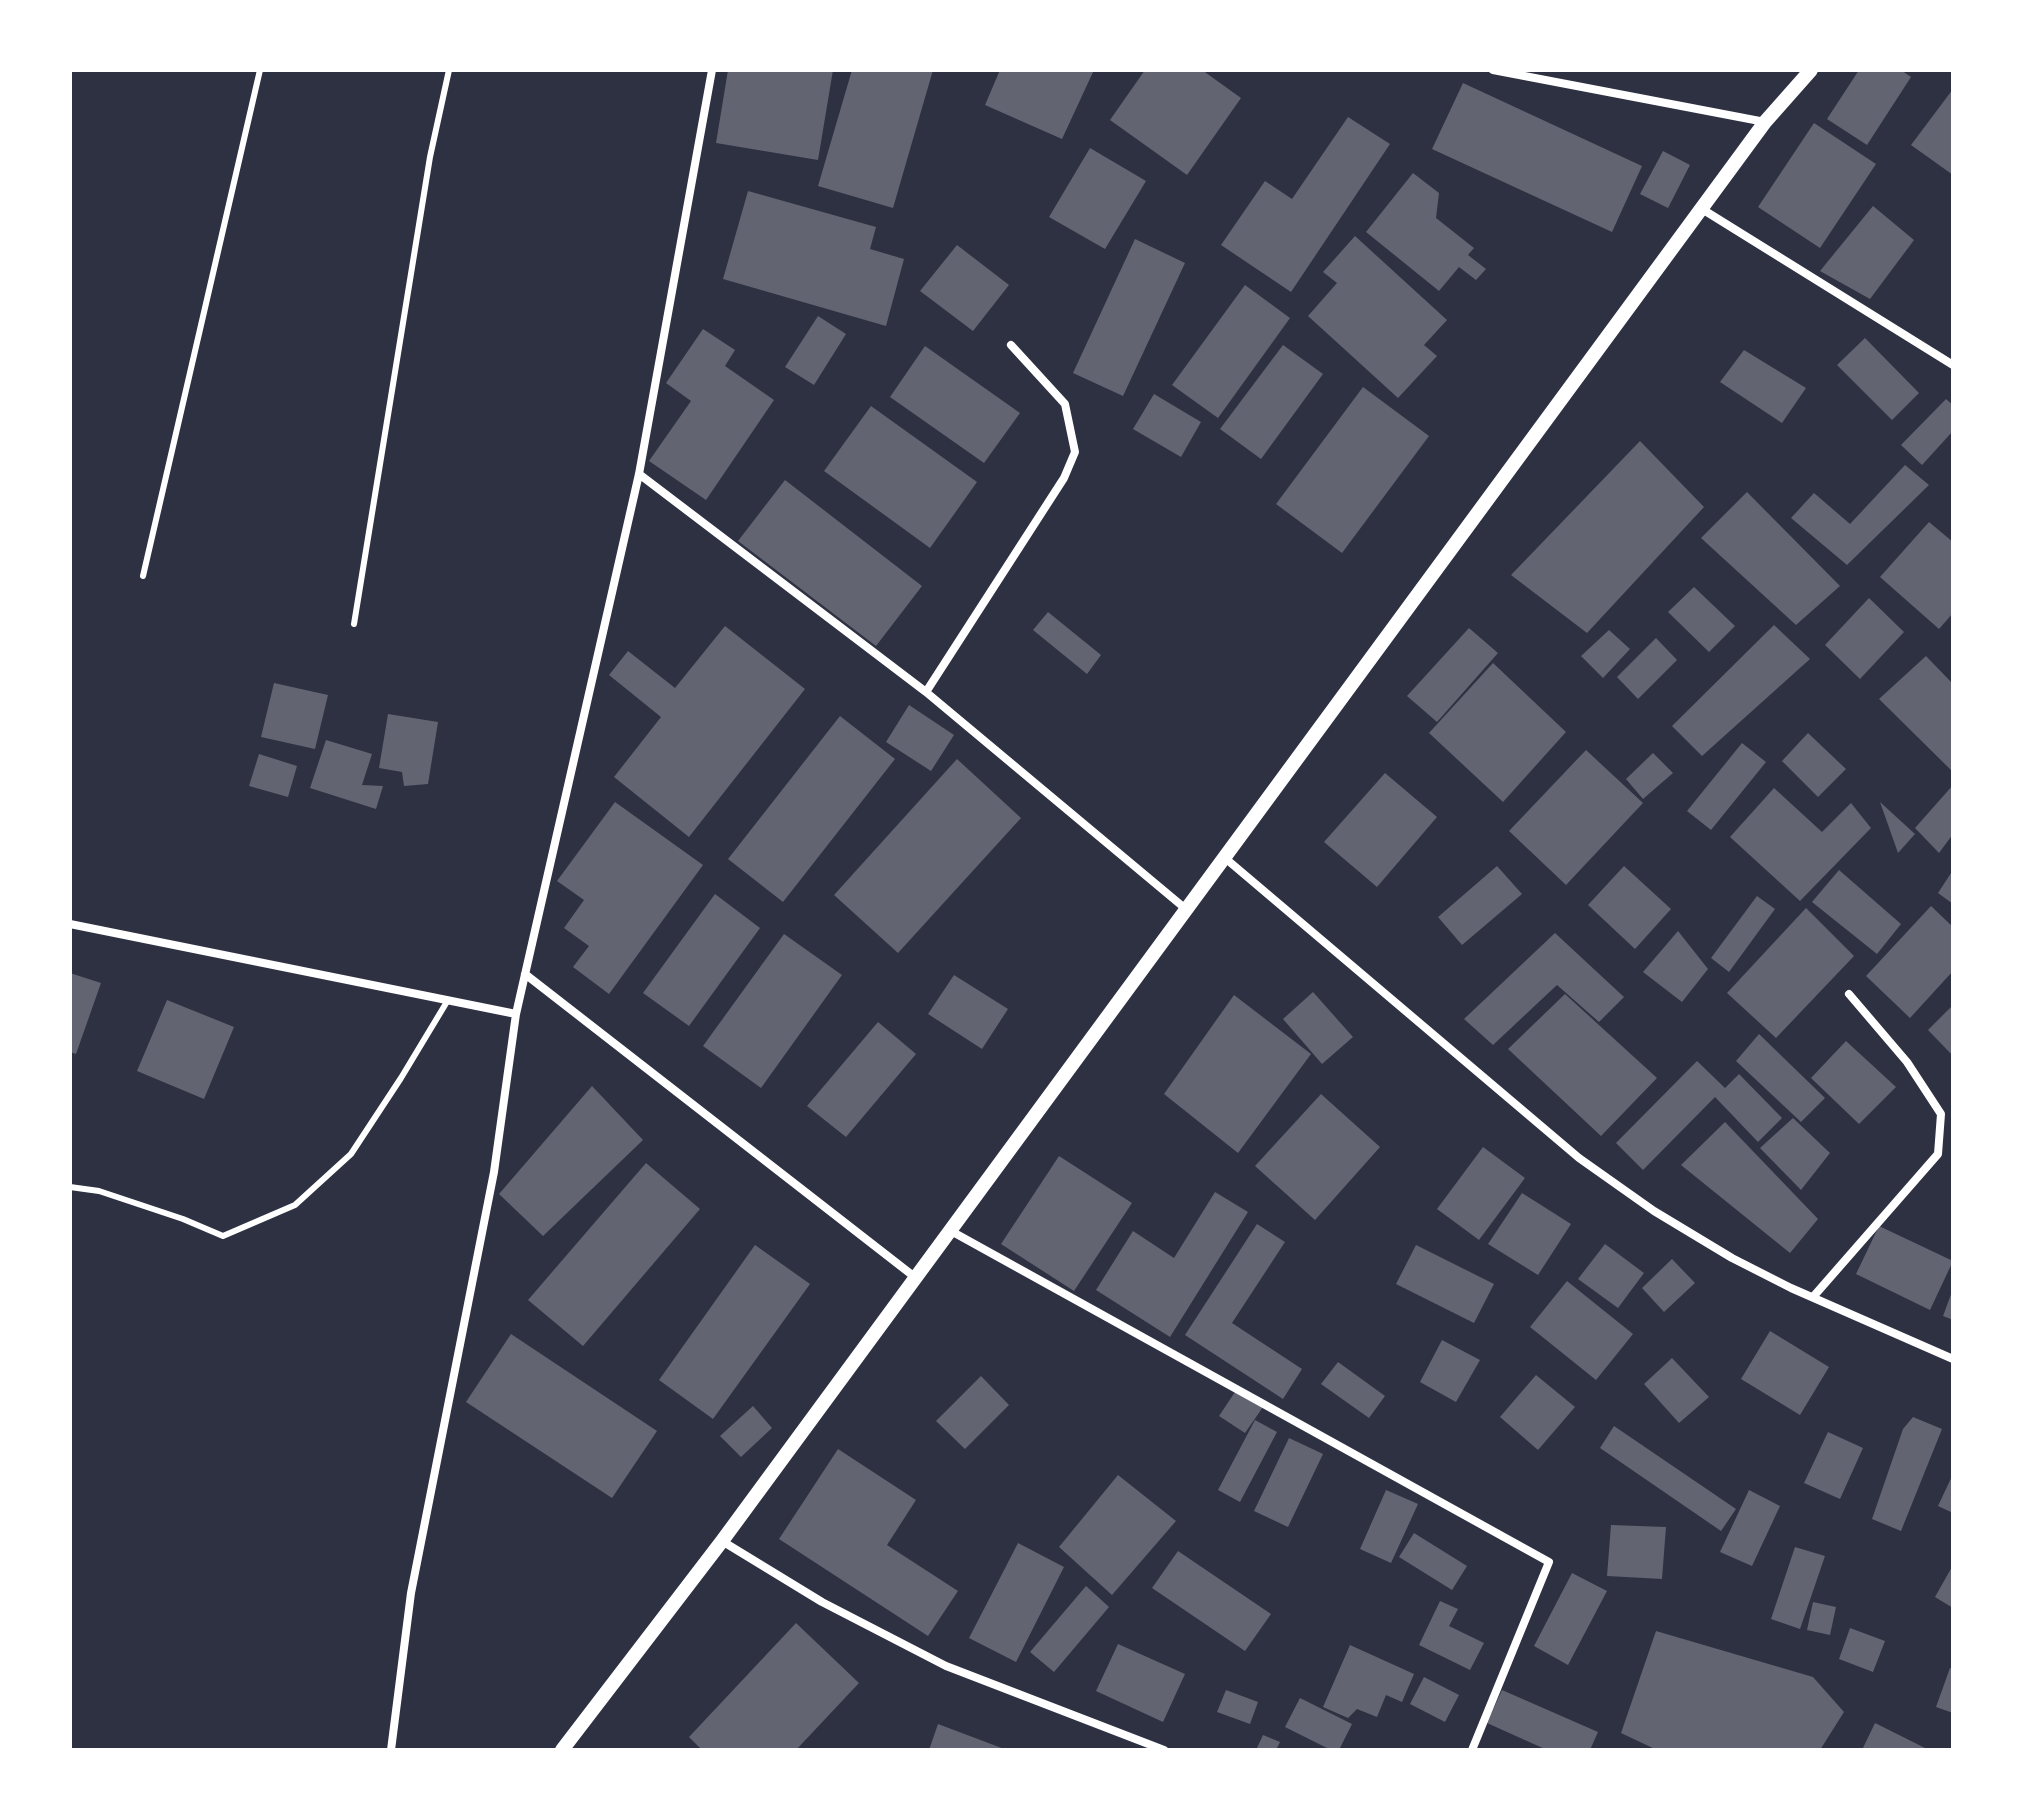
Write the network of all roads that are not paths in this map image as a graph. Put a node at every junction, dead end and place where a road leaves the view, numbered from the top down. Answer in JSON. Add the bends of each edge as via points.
{"nodes":[{"id":1,"x":260,"y":70,"type":"edge"},
{"id":2,"x":449,"y":70,"type":"edge"},
{"id":3,"x":712,"y":70,"type":"edge"},
{"id":4,"x":1493,"y":70,"type":"edge"},
{"id":5,"x":1811,"y":70,"type":"edge"},
{"id":6,"x":1765,"y":122,"type":"junction"},
{"id":7,"x":1702,"y":209,"type":"junction"},
{"id":8,"x":1011,"y":345,"type":"dead end"},
{"id":9,"x":1953,"y":365,"type":"edge"},
{"id":10,"x":639,"y":474,"type":"junction"},
{"id":11,"x":143,"y":576,"type":"dead end"},
{"id":12,"x":354,"y":624,"type":"dead end"},
{"id":13,"x":926,"y":692,"type":"junction"},
{"id":14,"x":1225,"y":858,"type":"junction"},
{"id":15,"x":1187,"y":910,"type":"junction"},
{"id":16,"x":70,"y":924,"type":"edge"},
{"id":17,"x":525,"y":974,"type":"junction"},
{"id":18,"x":1849,"y":994,"type":"dead end"},
{"id":19,"x":448,"y":1000,"type":"junction"},
{"id":20,"x":516,"y":1014,"type":"junction"},
{"id":21,"x":70,"y":1187,"type":"edge"},
{"id":22,"x":951,"y":1231,"type":"junction"},
{"id":23,"x":916,"y":1278,"type":"junction"},
{"id":24,"x":1813,"y":1297,"type":"junction"},
{"id":25,"x":1953,"y":1359,"type":"edge"},
{"id":26,"x":722,"y":1541,"type":"junction"},
{"id":27,"x":391,"y":1750,"type":"edge"},
{"id":28,"x":562,"y":1750,"type":"edge"},
{"id":29,"x":1164,"y":1750,"type":"edge"},
{"id":30,"x":1472,"y":1750,"type":"edge"}],
"edges":[{"from":1,"to":11,"type":"lane"},
{"from":2,"to":12,"type":"lane","via":[[430,157]]},
{"from":3,"to":10,"type":"street"},
{"from":4,"to":6,"type":"street"},
{"from":5,"to":6,"type":"street"},
{"from":6,"to":7,"type":"street"},
{"from":7,"to":9,"type":"street"},
{"from":7,"to":14,"type":"street"},
{"from":8,"to":13,"type":"street","via":[[1065,404],[1075,452],[1064,478]]},
{"from":10,"to":13,"type":"street"},
{"from":10,"to":17,"type":"street"},
{"from":13,"to":15,"type":"street"},
{"from":14,"to":15,"type":"street"},
{"from":14,"to":24,"type":"street","via":[[1579,1158],[1732,1258]]},
{"from":15,"to":22,"type":"street"},
{"from":16,"to":19,"type":"street"},
{"from":17,"to":20,"type":"street"},
{"from":17,"to":23,"type":"street"},
{"from":18,"to":24,"type":"street","via":[[1907,1062],[1941,1114],[1938,1154]]},
{"from":19,"to":20,"type":"street"},
{"from":19,"to":21,"type":"lane","via":[[351,1154],[295,1205],[223,1236],[99,1191]]},
{"from":20,"to":27,"type":"street","via":[[494,1172],[411,1593]]},
{"from":22,"to":23,"type":"street"},
{"from":22,"to":30,"type":"street","via":[[1549,1562]]},
{"from":23,"to":26,"type":"street"},
{"from":24,"to":25,"type":"street"},
{"from":26,"to":28,"type":"street"},
{"from":26,"to":29,"type":"street","via":[[822,1602],[946,1666]]}]}
